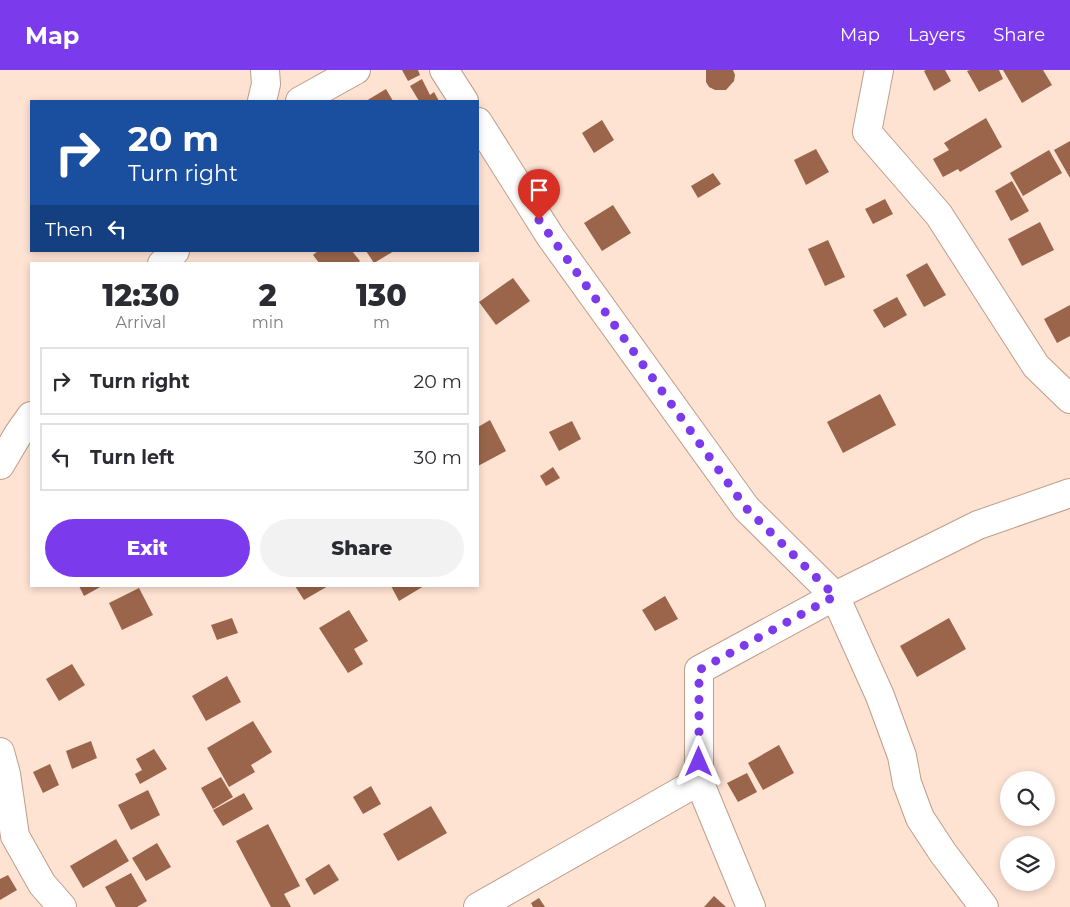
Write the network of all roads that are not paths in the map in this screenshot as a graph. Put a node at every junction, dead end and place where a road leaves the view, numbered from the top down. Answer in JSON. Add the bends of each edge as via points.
{"nodes":[{"id":1,"x":265,"y":70,"type":"edge"},
{"id":2,"x":356,"y":70,"type":"edge"},
{"id":3,"x":444,"y":70,"type":"edge"},
{"id":4,"x":879,"y":70,"type":"edge"},
{"id":5,"x":262,"y":100,"type":"edge"},
{"id":6,"x":302,"y":100,"type":"edge"},
{"id":7,"x":463,"y":100,"type":"edge"},
{"id":8,"x":479,"y":124,"type":"edge"},
{"id":9,"x":174,"y":252,"type":"edge"},
{"id":10,"x":164,"y":262,"type":"edge"},
{"id":11,"x":1070,"y":399,"type":"edge"},
{"id":12,"x":30,"y":417,"type":"edge"},
{"id":13,"x":0,"y":465,"type":"edge"},
{"id":14,"x":1070,"y":493,"type":"edge"},
{"id":15,"x":835,"y":596,"type":"junction"},
{"id":16,"x":0,"y":752,"type":"edge"},
{"id":17,"x":699,"y":781,"type":"junction"},
{"id":18,"x":62,"y":907,"type":"edge"},
{"id":19,"x":478,"y":907,"type":"edge"},
{"id":20,"x":751,"y":907,"type":"edge"},
{"id":21,"x":984,"y":907,"type":"edge"}],
"edges":[{"from":1,"to":5,"type":"street"},
{"from":2,"to":6,"type":"street"},
{"from":3,"to":7,"type":"street"},
{"from":4,"to":11,"type":"street","via":[[867,132],[939,215],[1036,366]]},
{"from":8,"to":15,"type":"street","via":[[550,236],[746,508]]},
{"from":9,"to":10,"type":"street"},
{"from":12,"to":13,"type":"street"},
{"from":14,"to":15,"type":"street","via":[[978,526]]},
{"from":15,"to":17,"type":"street","via":[[699,670]]},
{"from":15,"to":21,"type":"street","via":[[880,696],[920,818]]},
{"from":16,"to":18,"type":"street","via":[[15,836],[42,884]]},
{"from":17,"to":19,"type":"street"},
{"from":17,"to":20,"type":"street"}]}
